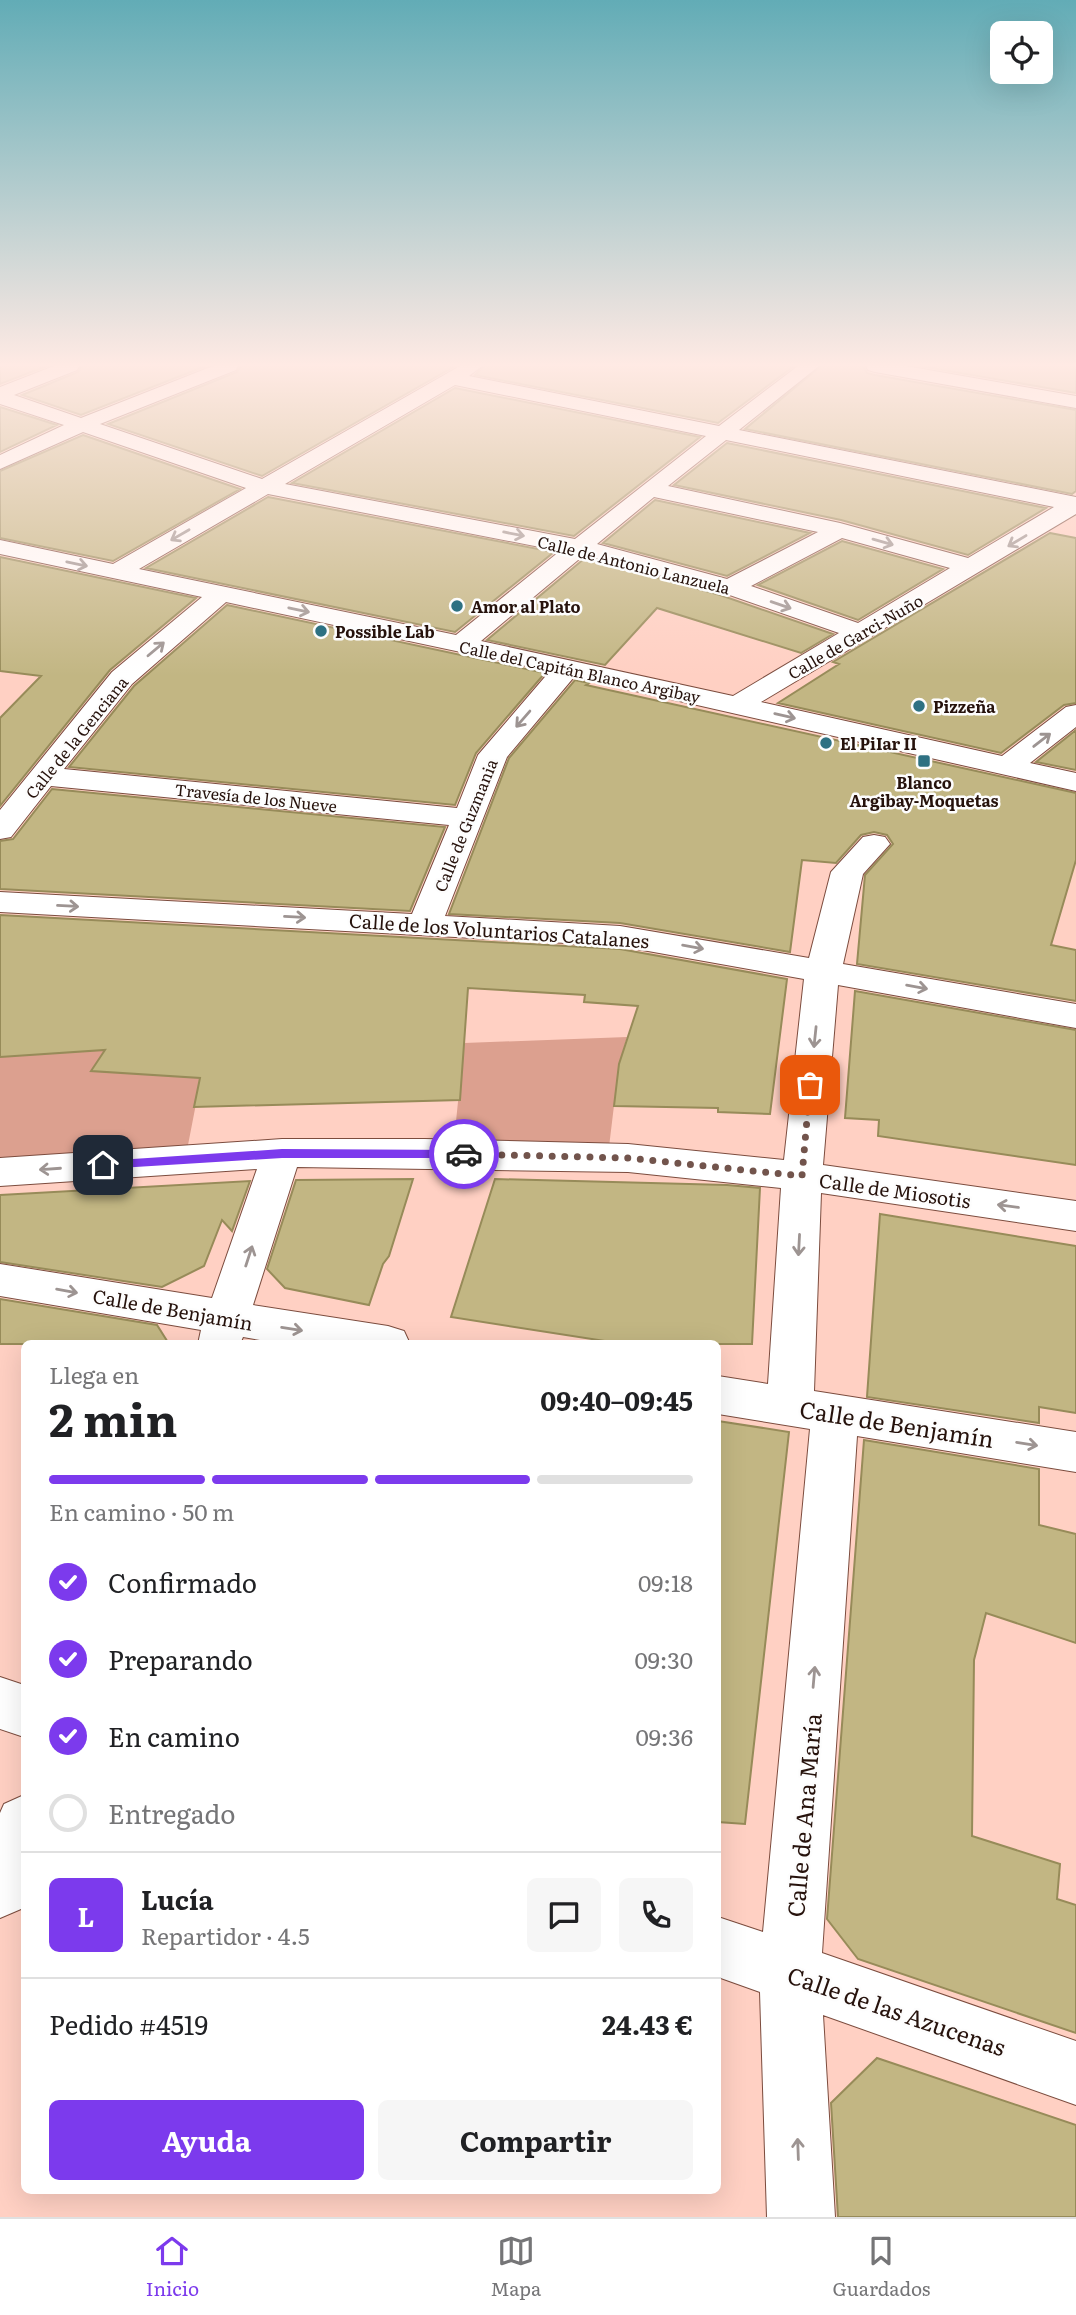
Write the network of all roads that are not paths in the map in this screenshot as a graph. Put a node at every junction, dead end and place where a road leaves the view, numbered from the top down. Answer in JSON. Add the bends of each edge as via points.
{"nodes":[{"id":1,"x":214,"y":469,"type":"edge"},
{"id":2,"x":291,"y":469,"type":"edge"},
{"id":3,"x":675,"y":469,"type":"edge"},
{"id":4,"x":898,"y":469,"type":"edge"},
{"id":5,"x":262,"y":486,"type":"junction"},
{"id":6,"x":650,"y":489,"type":"junction"},
{"id":7,"x":1076,"y":505,"type":"edge"},
{"id":8,"x":840,"y":530,"type":"junction"},
{"id":9,"x":579,"y":547,"type":"junction"},
{"id":10,"x":3,"y":551,"type":"edge"},
{"id":11,"x":973,"y":567,"type":"junction"},
{"id":12,"x":116,"y":572,"type":"junction"},
{"id":13,"x":730,"y":587,"type":"junction"},
{"id":14,"x":221,"y":594,"type":"junction"},
{"id":15,"x":860,"y":632,"type":"junction"},
{"id":16,"x":460,"y":645,"type":"junction"},
{"id":17,"x":568,"y":667,"type":"junction"},
{"id":18,"x":737,"y":705,"type":"junction"},
{"id":19,"x":1076,"y":713,"type":"edge"},
{"id":20,"x":1008,"y":766,"type":"junction"},
{"id":21,"x":44,"y":776,"type":"junction"},
{"id":22,"x":1076,"y":782,"type":"edge"},
{"id":23,"x":469,"y":818,"type":"junction"},
{"id":24,"x":0,"y":830,"type":"edge"},
{"id":25,"x":874,"y":844,"type":"dead end"},
{"id":26,"x":0,"y":902,"type":"edge"},
{"id":27,"x":425,"y":924,"type":"junction"},
{"id":28,"x":822,"y":970,"type":"junction"},
{"id":29,"x":1076,"y":1016,"type":"edge"},
{"id":30,"x":282,"y":1153,"type":"junction"},
{"id":31,"x":0,"y":1172,"type":"edge"},
{"id":32,"x":802,"y":1176,"type":"junction"},
{"id":33,"x":1076,"y":1216,"type":"edge"},
{"id":34,"x":0,"y":1280,"type":"edge"},
{"id":35,"x":223,"y":1332,"type":"edge"},
{"id":36,"x":333,"y":1340,"type":"edge"},
{"id":37,"x":721,"y":1395,"type":"edge"},
{"id":38,"x":813,"y":1410,"type":"junction"},
{"id":39,"x":1076,"y":1452,"type":"edge"},
{"id":40,"x":0,"y":1703,"type":"edge"},
{"id":41,"x":21,"y":1710,"type":"edge"},
{"id":42,"x":21,"y":1832,"type":"edge"},
{"id":43,"x":0,"y":1888,"type":"edge"},
{"id":44,"x":721,"y":1948,"type":"edge"},
{"id":45,"x":790,"y":1972,"type":"junction"},
{"id":46,"x":1076,"y":2073,"type":"edge"},
{"id":47,"x":801,"y":2217,"type":"edge"}],
"edges":[{"from":1,"to":5,"type":"street","name":"Calle de Antonio Lanzuela"},
{"from":2,"to":5,"type":"street"},
{"from":3,"to":6,"type":"street"},
{"from":4,"to":7,"type":"street"},
{"from":5,"to":9,"type":"street","name":"Calle de Antonio Lanzuela","one_way":true},
{"from":5,"to":12,"type":"street","one_way":true},
{"from":6,"to":8,"type":"street"},
{"from":6,"to":9,"type":"street"},
{"from":7,"to":11,"type":"street","name":"Calle de Garci-Nuño","one_way":true},
{"from":8,"to":11,"type":"street","one_way":true},
{"from":8,"to":13,"type":"street"},
{"from":9,"to":13,"type":"street","name":"Calle de Antonio Lanzuela"},
{"from":9,"to":16,"type":"street"},
{"from":10,"to":12,"type":"street","name":"Calle del Capitán Blanco Argibay","one_way":true},
{"from":11,"to":15,"type":"street","name":"Calle de Garci-Nuño"},
{"from":12,"to":14,"type":"street","name":"Calle del Capitán Blanco Argibay"},
{"from":13,"to":15,"type":"street","name":"Calle de Antonio Lanzuela","one_way":true},
{"from":14,"to":16,"type":"street","name":"Calle del Capitán Blanco Argibay","one_way":true},
{"from":21,"to":14,"type":"street","name":"Calle de la Genciana","one_way":true,"via":[[122,678]]},
{"from":15,"to":18,"type":"street","name":"Calle de Garci-Nuño"},
{"from":16,"to":17,"type":"street","name":"Calle del Capitán Blanco Argibay"},
{"from":17,"to":18,"type":"street","name":"Calle del Capitán Blanco Argibay"},
{"from":17,"to":23,"type":"street","name":"Calle de Guzmania","one_way":true,"via":[[493,755]]},
{"from":18,"to":20,"type":"street","name":"Calle del Capitán Blanco Argibay","one_way":true},
{"from":20,"to":19,"type":"street","one_way":true},
{"from":20,"to":22,"type":"street","name":"Calle del Capitán Blanco Argibay"},
{"from":21,"to":23,"type":"street","name":"Travesía de los Nueve"},
{"from":21,"to":24,"type":"street","name":"Calle de la Genciana"},
{"from":23,"to":27,"type":"street","name":"Calle de Guzmania"},
{"from":25,"to":28,"type":"street","via":[[847,872]]},
{"from":26,"to":27,"type":"street","name":"Calle de los Voluntarios Catalanes","one_way":true},
{"from":27,"to":28,"type":"street","name":"Calle de los Voluntarios Catalanes","one_way":true,"via":[[636,937]]},
{"from":28,"to":29,"type":"street","name":"Calle de los Voluntarios Catalanes","one_way":true},
{"from":28,"to":32,"type":"street","one_way":true},
{"from":30,"to":31,"type":"street","name":"Calle de Miosotis","one_way":true},
{"from":30,"to":32,"type":"street","name":"Calle de Miosotis","via":[[628,1158]]},
{"from":35,"to":30,"type":"street","one_way":true},
{"from":33,"to":32,"type":"street","name":"Calle de Miosotis","one_way":true},
{"from":32,"to":38,"type":"street","name":"Calle de Ana María","one_way":true},
{"from":34,"to":35,"type":"street","name":"Calle de Benjamín","one_way":true},
{"from":35,"to":36,"type":"street","name":"Calle de Benjamín","one_way":true},
{"from":37,"to":38,"type":"street","name":"Calle de Benjamín"},
{"from":38,"to":39,"type":"street","name":"Calle de Benjamín","one_way":true},
{"from":45,"to":38,"type":"street","name":"Calle de Ana María","one_way":true},
{"from":40,"to":41,"type":"street"},
{"from":42,"to":43,"type":"street"},
{"from":44,"to":45,"type":"street","name":"Calle de las Azucenas"},
{"from":45,"to":46,"type":"street","name":"Calle de las Azucenas"},
{"from":47,"to":45,"type":"street","name":"Calle de Ana María","one_way":true}]}
